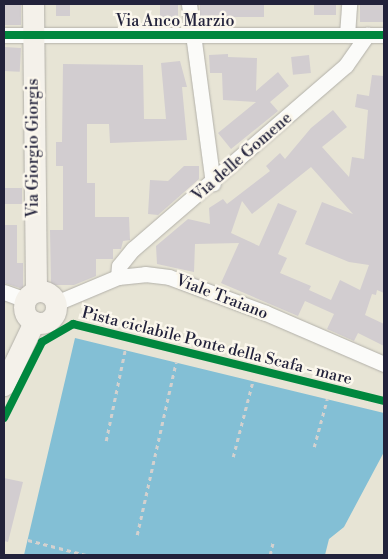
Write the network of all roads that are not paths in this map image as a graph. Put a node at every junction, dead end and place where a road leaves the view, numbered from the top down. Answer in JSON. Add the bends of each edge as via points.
{"nodes":[{"id":1,"x":32,"y":4,"type":"edge"},
{"id":2,"x":189,"y":4,"type":"edge"},
{"id":3,"x":349,"y":4,"type":"edge"},
{"id":4,"x":4,"y":34,"type":"edge"},
{"id":5,"x":33,"y":34,"type":"junction"},
{"id":6,"x":192,"y":35,"type":"junction"},
{"id":7,"x":347,"y":35,"type":"junction"},
{"id":8,"x":366,"y":35,"type":"junction"},
{"id":9,"x":384,"y":35,"type":"edge"},
{"id":10,"x":213,"y":183,"type":"junction"},
{"id":11,"x":118,"y":277,"type":"junction"},
{"id":12,"x":4,"y":292,"type":"edge"},
{"id":13,"x":31,"y":296,"type":"junction"},
{"id":14,"x":56,"y":303,"type":"junction"},
{"id":15,"x":34,"y":322,"type":"junction"},
{"id":16,"x":384,"y":364,"type":"edge"},
{"id":17,"x":4,"y":385,"type":"edge"}],
"edges":[{"from":1,"to":5,"type":"street","name":"Via Giorgio Giorgis"},
{"from":2,"to":6,"type":"street"},
{"from":3,"to":7,"type":"street"},
{"from":4,"to":5,"type":"street","name":"Via Anco Marzio"},
{"from":5,"to":6,"type":"street","name":"Via Anco Marzio"},
{"from":5,"to":13,"type":"street","name":"Via Giorgio Giorgis"},
{"from":6,"to":7,"type":"street","name":"Via Anco Marzio"},
{"from":6,"to":10,"type":"street"},
{"from":7,"to":8,"type":"street","name":"Via Anco Marzio"},
{"from":8,"to":9,"type":"street","name":"Via Anco Marzio"},
{"from":8,"to":10,"type":"street","name":"Via delle Gomene","via":[[346,65]]},
{"from":10,"to":11,"type":"street","name":"Via delle Gomene","via":[[129,252],[119,266]]},
{"from":11,"to":14,"type":"street","name":"Viale Traiano"},
{"from":11,"to":16,"type":"street","name":"Viale Traiano","via":[[145,274],[174,278]]},
{"from":12,"to":13,"type":"street"},
{"from":13,"to":14,"type":"street","via":[[50,294]]},
{"from":13,"to":15,"type":"street","via":[[26,315]]},
{"from":14,"to":15,"type":"street","via":[[56,313],[49,321]]},
{"from":15,"to":17,"type":"street"}]}
